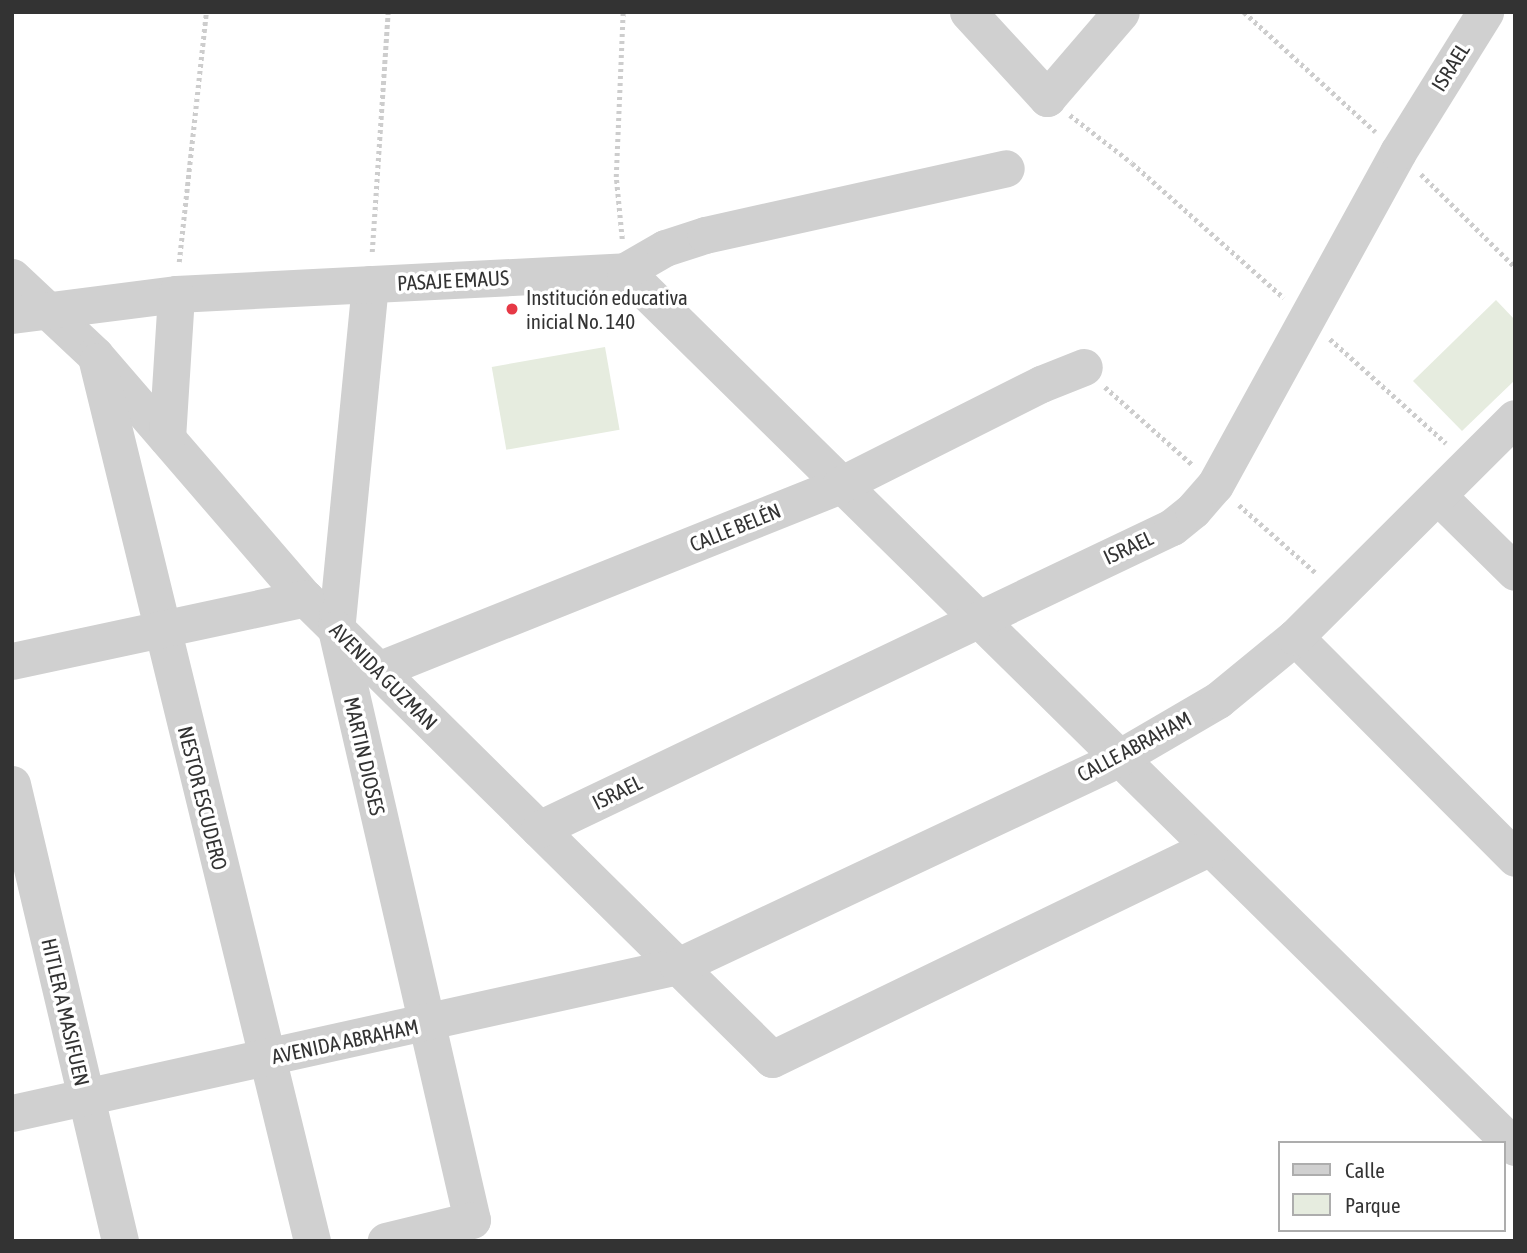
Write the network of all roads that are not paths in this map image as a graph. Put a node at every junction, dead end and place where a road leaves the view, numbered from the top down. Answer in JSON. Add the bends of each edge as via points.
{"nodes":[{"id":1,"x":968,"y":12,"type":"edge"},
{"id":2,"x":1121,"y":12,"type":"edge"},
{"id":3,"x":1485,"y":12,"type":"edge"},
{"id":4,"x":1006,"y":168,"type":"dead end"},
{"id":5,"x":625,"y":271,"type":"junction"},
{"id":6,"x":12,"y":277,"type":"edge"},
{"id":7,"x":370,"y":284,"type":"junction"},
{"id":8,"x":176,"y":294,"type":"junction"},
{"id":9,"x":30,"y":312,"type":"edge"},
{"id":10,"x":95,"y":355,"type":"junction"},
{"id":11,"x":1084,"y":367,"type":"dead end"},
{"id":12,"x":1515,"y":418,"type":"edge"},
{"id":13,"x":167,"y":438,"type":"junction"},
{"id":14,"x":840,"y":485,"type":"junction"},
{"id":15,"x":1438,"y":496,"type":"junction"},
{"id":16,"x":1515,"y":572,"type":"edge"},
{"id":17,"x":305,"y":598,"type":"junction"},
{"id":18,"x":977,"y":617,"type":"junction"},
{"id":19,"x":161,"y":629,"type":"junction"},
{"id":20,"x":337,"y":629,"type":"junction"},
{"id":21,"x":1295,"y":637,"type":"junction"},
{"id":22,"x":12,"y":661,"type":"edge"},
{"id":23,"x":378,"y":670,"type":"junction"},
{"id":24,"x":1117,"y":758,"type":"junction"},
{"id":25,"x":12,"y":784,"type":"edge"},
{"id":26,"x":539,"y":829,"type":"junction"},
{"id":27,"x":1209,"y":848,"type":"junction"},
{"id":28,"x":1515,"y":858,"type":"edge"},
{"id":29,"x":678,"y":966,"type":"junction"},
{"id":30,"x":425,"y":1024,"type":"junction"},
{"id":31,"x":267,"y":1058,"type":"junction"},
{"id":32,"x":86,"y":1097,"type":"junction"},
{"id":33,"x":12,"y":1114,"type":"edge"},
{"id":34,"x":1515,"y":1147,"type":"edge"},
{"id":35,"x":121,"y":1241,"type":"edge"},
{"id":36,"x":312,"y":1241,"type":"edge"},
{"id":37,"x":386,"y":1241,"type":"edge"}],
"edges":[{"from":1,"to":2,"type":"street","via":[[1047,98]]},
{"from":3,"to":18,"type":"street","name":"ISRAEL","via":[[1398,152],[1215,485],[1171,527]]},
{"from":4,"to":5,"type":"street","name":"PASAJE EMAUS","via":[[705,234],[665,248]]},
{"from":5,"to":7,"type":"street","name":"PASAJE EMAUS"},
{"from":5,"to":14,"type":"street"},
{"from":6,"to":9,"type":"street","name":"AVENIDA GUZMAN"},
{"from":7,"to":8,"type":"street","name":"PASAJE EMAUS"},
{"from":7,"to":20,"type":"street","name":"MARTIN DIOSES"},
{"from":8,"to":9,"type":"street","name":"PASAJE EMAUS"},
{"from":8,"to":13,"type":"street"},
{"from":9,"to":10,"type":"street","name":"AVENIDA GUZMAN"},
{"from":10,"to":13,"type":"street","name":"AVENIDA GUZMAN"},
{"from":10,"to":19,"type":"street","name":"NESTOR ESCUDERO"},
{"from":11,"to":14,"type":"street","name":"CALLE BELÉN"},
{"from":12,"to":15,"type":"street","name":"CALLE ABRAHAM"},
{"from":13,"to":17,"type":"street","name":"AVENIDA GUZMAN"},
{"from":14,"to":18,"type":"street"},
{"from":14,"to":23,"type":"street","name":"CALLE BELÉN"},
{"from":15,"to":16,"type":"street"},
{"from":15,"to":21,"type":"street","name":"CALLE ABRAHAM"},
{"from":17,"to":19,"type":"street"},
{"from":17,"to":20,"type":"street","name":"AVENIDA GUZMAN"},
{"from":18,"to":24,"type":"street"},
{"from":18,"to":26,"type":"street","name":"ISRAEL"},
{"from":19,"to":22,"type":"street"},
{"from":19,"to":31,"type":"street","name":"NESTOR ESCUDERO"},
{"from":20,"to":23,"type":"street","name":"AVENIDA GUZMAN"},
{"from":20,"to":30,"type":"street","name":"MARTIN DIOSES"},
{"from":21,"to":24,"type":"street","name":"CALLE ABRAHAM","via":[[1217,701]]},
{"from":21,"to":28,"type":"street"},
{"from":23,"to":26,"type":"street","name":"AVENIDA GUZMAN"},
{"from":24,"to":27,"type":"street"},
{"from":24,"to":29,"type":"street","name":"CALLE ABRAHAM"},
{"from":25,"to":32,"type":"street","name":"HITLER A MASIFUEN"},
{"from":26,"to":29,"type":"street","name":"AVENIDA GUZMAN"},
{"from":27,"to":29,"type":"street","name":"AVENIDA GUZMAN","via":[[772,1059]]},
{"from":27,"to":34,"type":"street"},
{"from":29,"to":30,"type":"street","name":"AVENIDA ABRAHAM"},
{"from":30,"to":31,"type":"street","name":"AVENIDA ABRAHAM"},
{"from":30,"to":37,"type":"street","name":"MARTIN DIOSES","via":[[472,1220]]},
{"from":31,"to":32,"type":"street","name":"AVENIDA ABRAHAM"},
{"from":31,"to":36,"type":"street","name":"NESTOR ESCUDERO"},
{"from":32,"to":33,"type":"street","name":"AVENIDA ABRAHAM"},
{"from":32,"to":35,"type":"street","name":"HITLER A MASIFUEN"}]}
